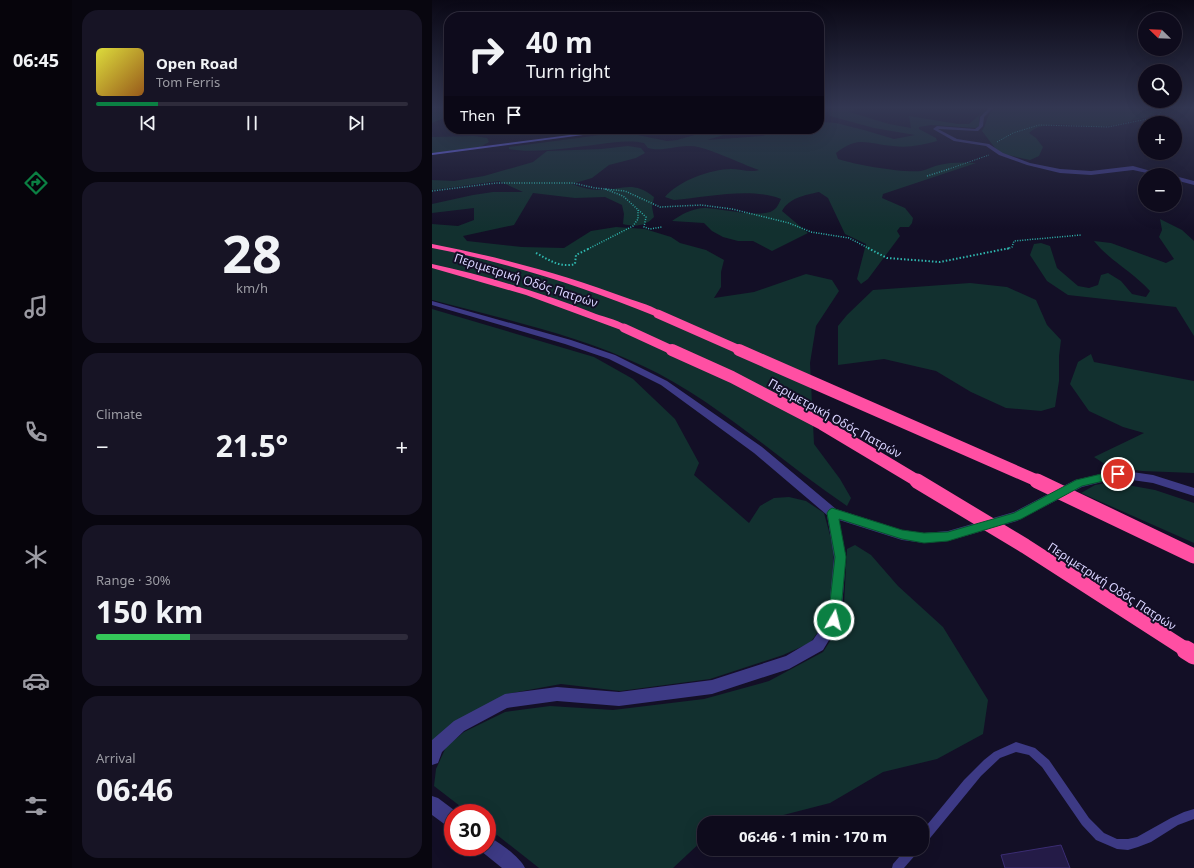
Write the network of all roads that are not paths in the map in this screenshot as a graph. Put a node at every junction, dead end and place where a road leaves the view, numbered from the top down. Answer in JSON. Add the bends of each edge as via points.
{"nodes":[{"id":1,"x":475,"y":149,"type":"edge"},
{"id":2,"x":992,"y":149,"type":"edge"},
{"id":3,"x":432,"y":154,"type":"edge"},
{"id":4,"x":1138,"y":169,"type":"edge"},
{"id":5,"x":1182,"y":180,"type":"edge"},
{"id":6,"x":1194,"y":183,"type":"edge"},
{"id":7,"x":432,"y":246,"type":"edge"},
{"id":8,"x":432,"y":266,"type":"edge"},
{"id":9,"x":432,"y":303,"type":"edge"},
{"id":10,"x":1194,"y":492,"type":"edge"},
{"id":11,"x":832,"y":513,"type":"junction"},
{"id":12,"x":1194,"y":556,"type":"edge"},
{"id":13,"x":1194,"y":655,"type":"edge"},
{"id":14,"x":432,"y":757,"type":"edge"},
{"id":15,"x":432,"y":804,"type":"edge"},
{"id":16,"x":444,"y":813,"type":"edge"},
{"id":17,"x":1194,"y":814,"type":"edge"},
{"id":18,"x":929,"y":831,"type":"edge"},
{"id":19,"x":496,"y":852,"type":"edge"},
{"id":20,"x":907,"y":856,"type":"edge"},
{"id":21,"x":516,"y":868,"type":"edge"},
{"id":22,"x":897,"y":868,"type":"edge"}],
"edges":[{"from":1,"to":3,"type":"street"},
{"from":2,"to":4,"type":"street","via":[[1029,164],[1060,171],[1091,173]]},
{"from":5,"to":6,"type":"street"},
{"from":7,"to":12,"type":"highway","name":"Περιμετρική Οδός Πατρών","bridge":true,"via":[[538,270],[613,295],[1044,484]]},
{"from":8,"to":13,"type":"highway","name":"Περιμετρική Οδός Πατρών","bridge":true,"via":[[564,304],[732,377],[829,428],[1025,546]]},
{"from":9,"to":11,"type":"street","via":[[612,357],[664,383],[758,450]]},
{"from":10,"to":11,"type":"street","via":[[1153,479],[1118,474],[1098,477],[1079,483],[1017,516],[948,536],[924,538],[902,535]]},
{"from":11,"to":14,"type":"street","via":[[840,557],[834,620],[818,644],[789,662],[712,688],[619,699],[556,694],[505,701],[459,726],[436,747]]},
{"from":15,"to":16,"type":"street"},
{"from":17,"to":18,"type":"lane","via":[[1176,820],[1131,845],[1104,840],[1081,819],[1043,760],[1033,751],[1016,748],[998,755],[982,770]]},
{"from":19,"to":21,"type":"street"},
{"from":20,"to":22,"type":"lane"}]}
